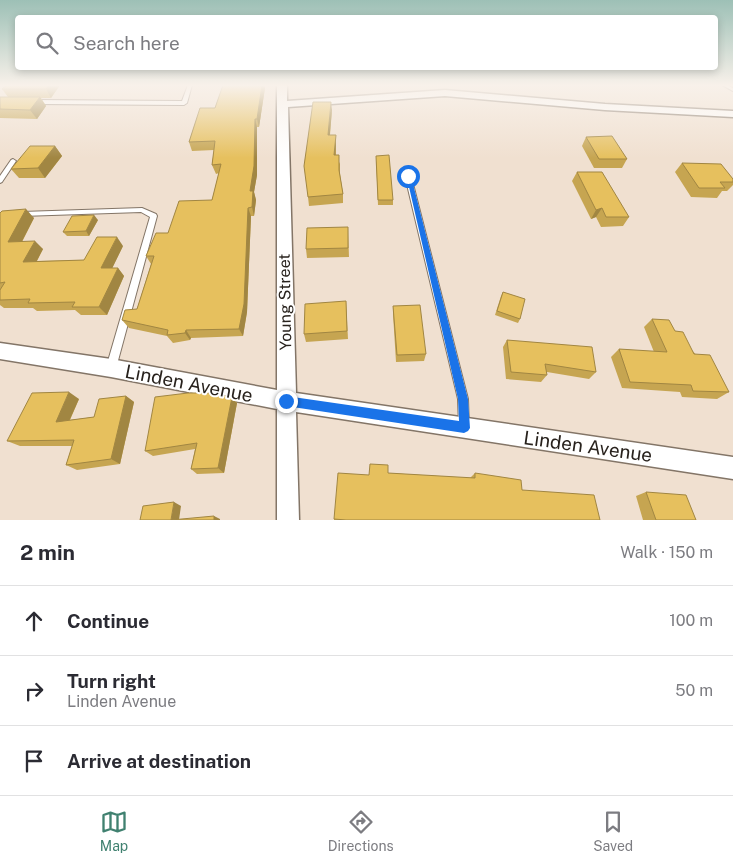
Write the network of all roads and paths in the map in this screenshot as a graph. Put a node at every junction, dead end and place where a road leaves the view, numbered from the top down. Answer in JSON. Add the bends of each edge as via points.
{"nodes":[{"id":1,"x":283,"y":109,"type":"edge"},
{"id":2,"x":658,"y":109,"type":"edge"},
{"id":3,"x":733,"y":114,"type":"edge"},
{"id":4,"x":13,"y":161,"type":"dead end"},
{"id":5,"x":408,"y":176,"type":"dead end"},
{"id":6,"x":0,"y":181,"type":"edge"},
{"id":7,"x":10,"y":214,"type":"edge"},
{"id":8,"x":0,"y":351,"type":"edge"},
{"id":9,"x":111,"y":368,"type":"junction"},
{"id":10,"x":286,"y":401,"type":"junction"},
{"id":11,"x":464,"y":428,"type":"junction"},
{"id":12,"x":733,"y":468,"type":"edge"},
{"id":13,"x":288,"y":520,"type":"edge"}],
"edges":[{"from":1,"to":10,"type":"street","name":"Young Street"},
{"from":2,"to":3,"type":"street"},
{"from":4,"to":6,"type":"lane"},
{"from":5,"to":11,"type":"lane","via":[[463,399]]},
{"from":7,"to":9,"type":"lane","via":[[142,210],[154,216]]},
{"from":8,"to":9,"type":"street","name":"Linden Avenue"},
{"from":9,"to":10,"type":"street","name":"Linden Avenue"},
{"from":10,"to":11,"type":"street","name":"Linden Avenue"},
{"from":10,"to":13,"type":"street","name":"Young Street"},
{"from":11,"to":12,"type":"street","name":"Linden Avenue"}]}
